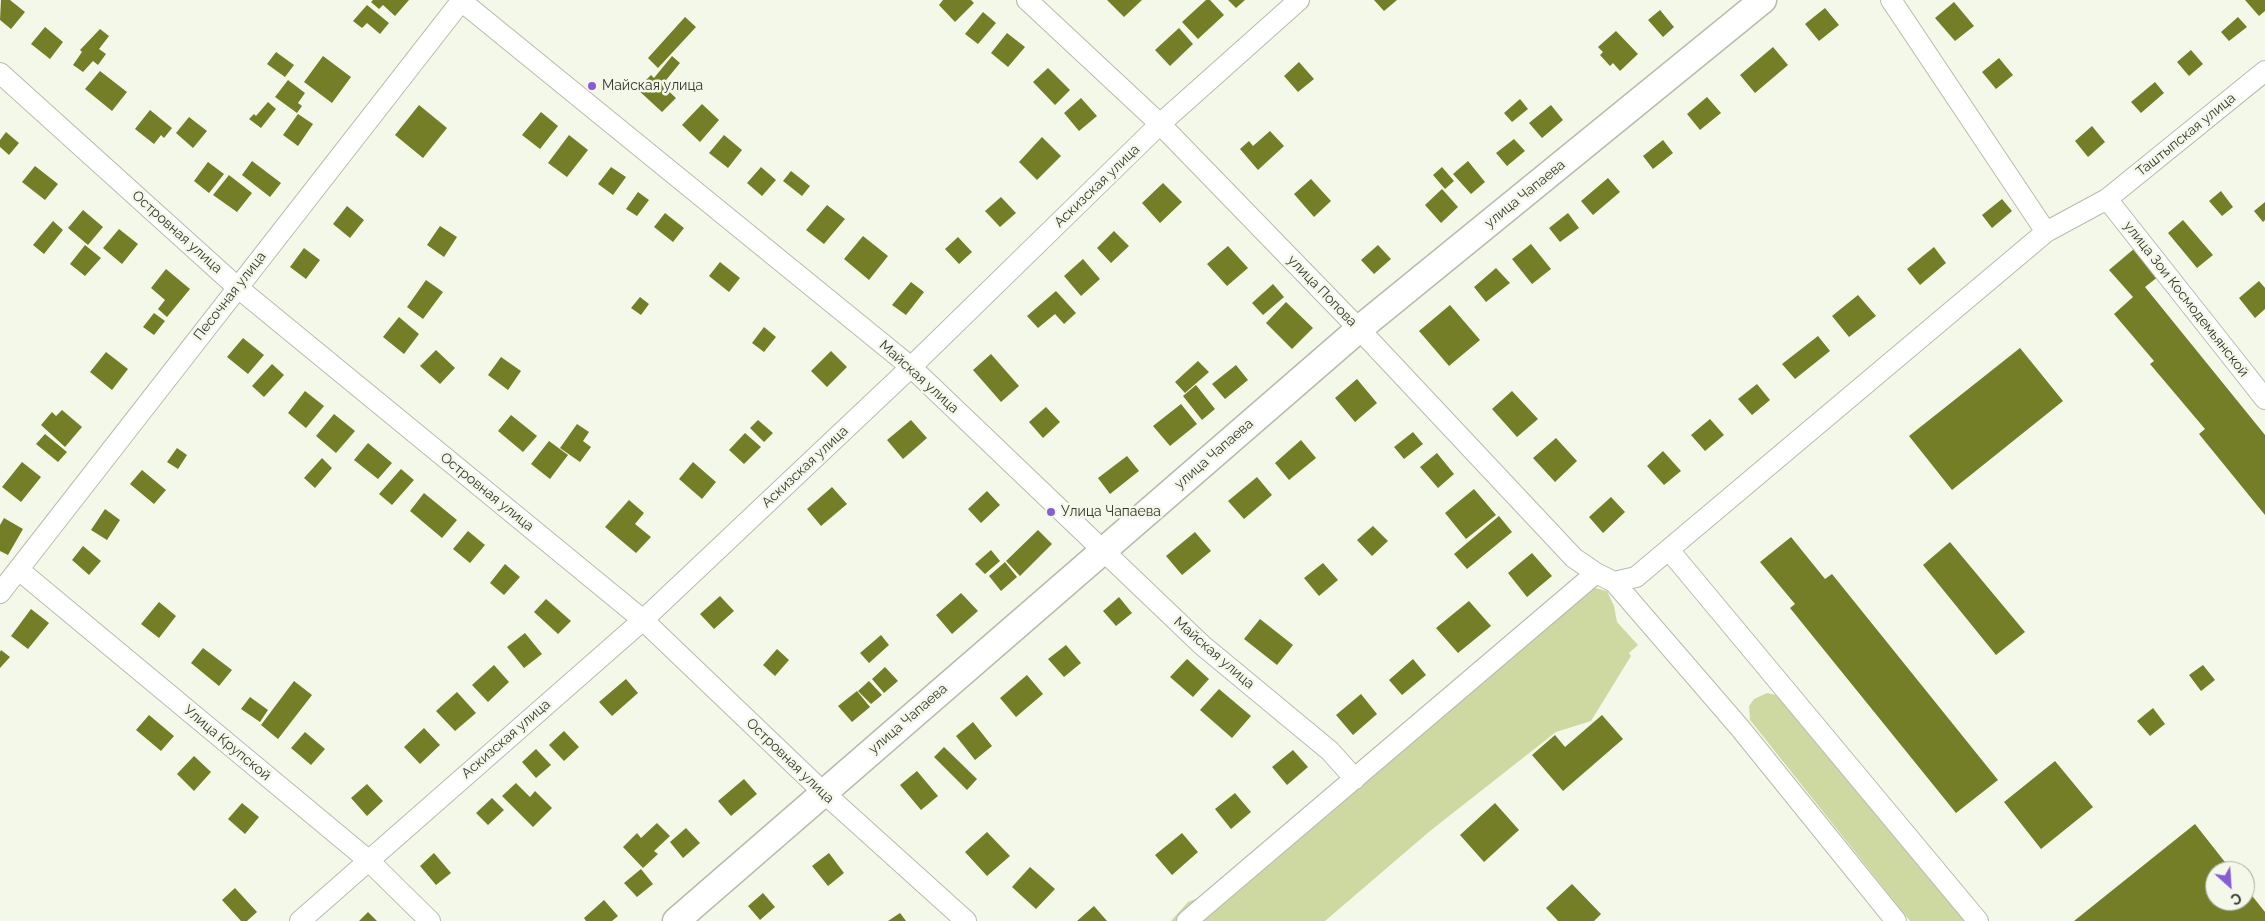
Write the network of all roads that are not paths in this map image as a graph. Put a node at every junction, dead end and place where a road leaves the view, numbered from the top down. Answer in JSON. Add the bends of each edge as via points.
{"nodes":[{"id":1,"x":461,"y":0,"type":"edge"},
{"id":2,"x":1027,"y":0,"type":"edge"},
{"id":3,"x":1299,"y":0,"type":"edge"},
{"id":4,"x":1763,"y":0,"type":"edge"},
{"id":5,"x":1890,"y":0,"type":"edge"},
{"id":6,"x":2265,"y":71,"type":"edge"},
{"id":7,"x":0,"y":74,"type":"edge"},
{"id":8,"x":1160,"y":124,"type":"junction"},
{"id":9,"x":2107,"y":199,"type":"junction"},
{"id":10,"x":2046,"y":232,"type":"junction"},
{"id":11,"x":237,"y":287,"type":"junction"},
{"id":12,"x":1359,"y":329,"type":"junction"},
{"id":13,"x":911,"y":367,"type":"junction"},
{"id":14,"x":2265,"y":399,"type":"edge"},
{"id":15,"x":1669,"y":550,"type":"junction"},
{"id":16,"x":1102,"y":551,"type":"junction"},
{"id":17,"x":19,"y":570,"type":"junction"},
{"id":18,"x":1596,"y":573,"type":"junction"},
{"id":19,"x":1614,"y":582,"type":"junction"},
{"id":20,"x":0,"y":594,"type":"edge"},
{"id":21,"x":643,"y":620,"type":"junction"},
{"id":22,"x":1355,"y":779,"type":"junction"},
{"id":23,"x":823,"y":792,"type":"junction"},
{"id":24,"x":368,"y":860,"type":"junction"},
{"id":25,"x":300,"y":921,"type":"edge"},
{"id":26,"x":430,"y":921,"type":"edge"},
{"id":27,"x":676,"y":921,"type":"edge"},
{"id":28,"x":966,"y":921,"type":"edge"},
{"id":29,"x":1187,"y":921,"type":"edge"},
{"id":30,"x":1896,"y":921,"type":"edge"},
{"id":31,"x":1978,"y":921,"type":"edge"}],
"edges":[{"from":1,"to":11,"type":"street","name":"Песочная улица"},
{"from":1,"to":13,"type":"street","name":"Майская улица"},
{"from":2,"to":8,"type":"street","name":"улица Попова"},
{"from":3,"to":8,"type":"street","name":"Аскизская улица"},
{"from":4,"to":12,"type":"street","name":"улица Чапаева"},
{"from":5,"to":10,"type":"street"},
{"from":6,"to":9,"type":"street","name":"Таштыпская улица"},
{"from":7,"to":11,"type":"street","name":"Островная улица"},
{"from":8,"to":12,"type":"street","name":"улица Попова"},
{"from":8,"to":13,"type":"street","name":"Аскизская улица"},
{"from":9,"to":10,"type":"street","name":"Таштыпская улица"},
{"from":9,"to":14,"type":"street","name":"улица Зои Космодемьянской"},
{"from":10,"to":15,"type":"street","name":"Таштыпская улица"},
{"from":11,"to":17,"type":"street","name":"Песочная улица"},
{"from":11,"to":21,"type":"street","name":"Островная улица"},
{"from":12,"to":16,"type":"street","name":"улица Чапаева"},
{"from":12,"to":18,"type":"street","name":"улица Попова","via":[[1574,558]]},
{"from":13,"to":16,"type":"street","name":"Майская улица"},
{"from":13,"to":21,"type":"street","name":"Аскизская улица"},
{"from":15,"to":19,"type":"street","name":"Таштыпская улица","via":[[1636,577]]},
{"from":15,"to":31,"type":"street"},
{"from":16,"to":22,"type":"street","name":"Майская улица","via":[[1202,645],[1330,751]]},
{"from":16,"to":23,"type":"street","name":"улица Чапаева"},
{"from":17,"to":20,"type":"street","name":"Песочная улица"},
{"from":17,"to":24,"type":"street","name":"Улица Крупской"},
{"from":18,"to":19,"type":"street","name":"улица Попова"},
{"from":18,"to":22,"type":"street"},
{"from":19,"to":30,"type":"street","via":[[1740,728]]},
{"from":21,"to":23,"type":"street","name":"Островная улица"},
{"from":21,"to":24,"type":"street","name":"Аскизская улица"},
{"from":22,"to":29,"type":"street"},
{"from":23,"to":27,"type":"street","name":"улица Чапаева"},
{"from":23,"to":28,"type":"street","name":"Островная улица"},
{"from":24,"to":25,"type":"street","name":"Аскизская улица"},
{"from":24,"to":26,"type":"street","name":"Улица Крупской"}]}
